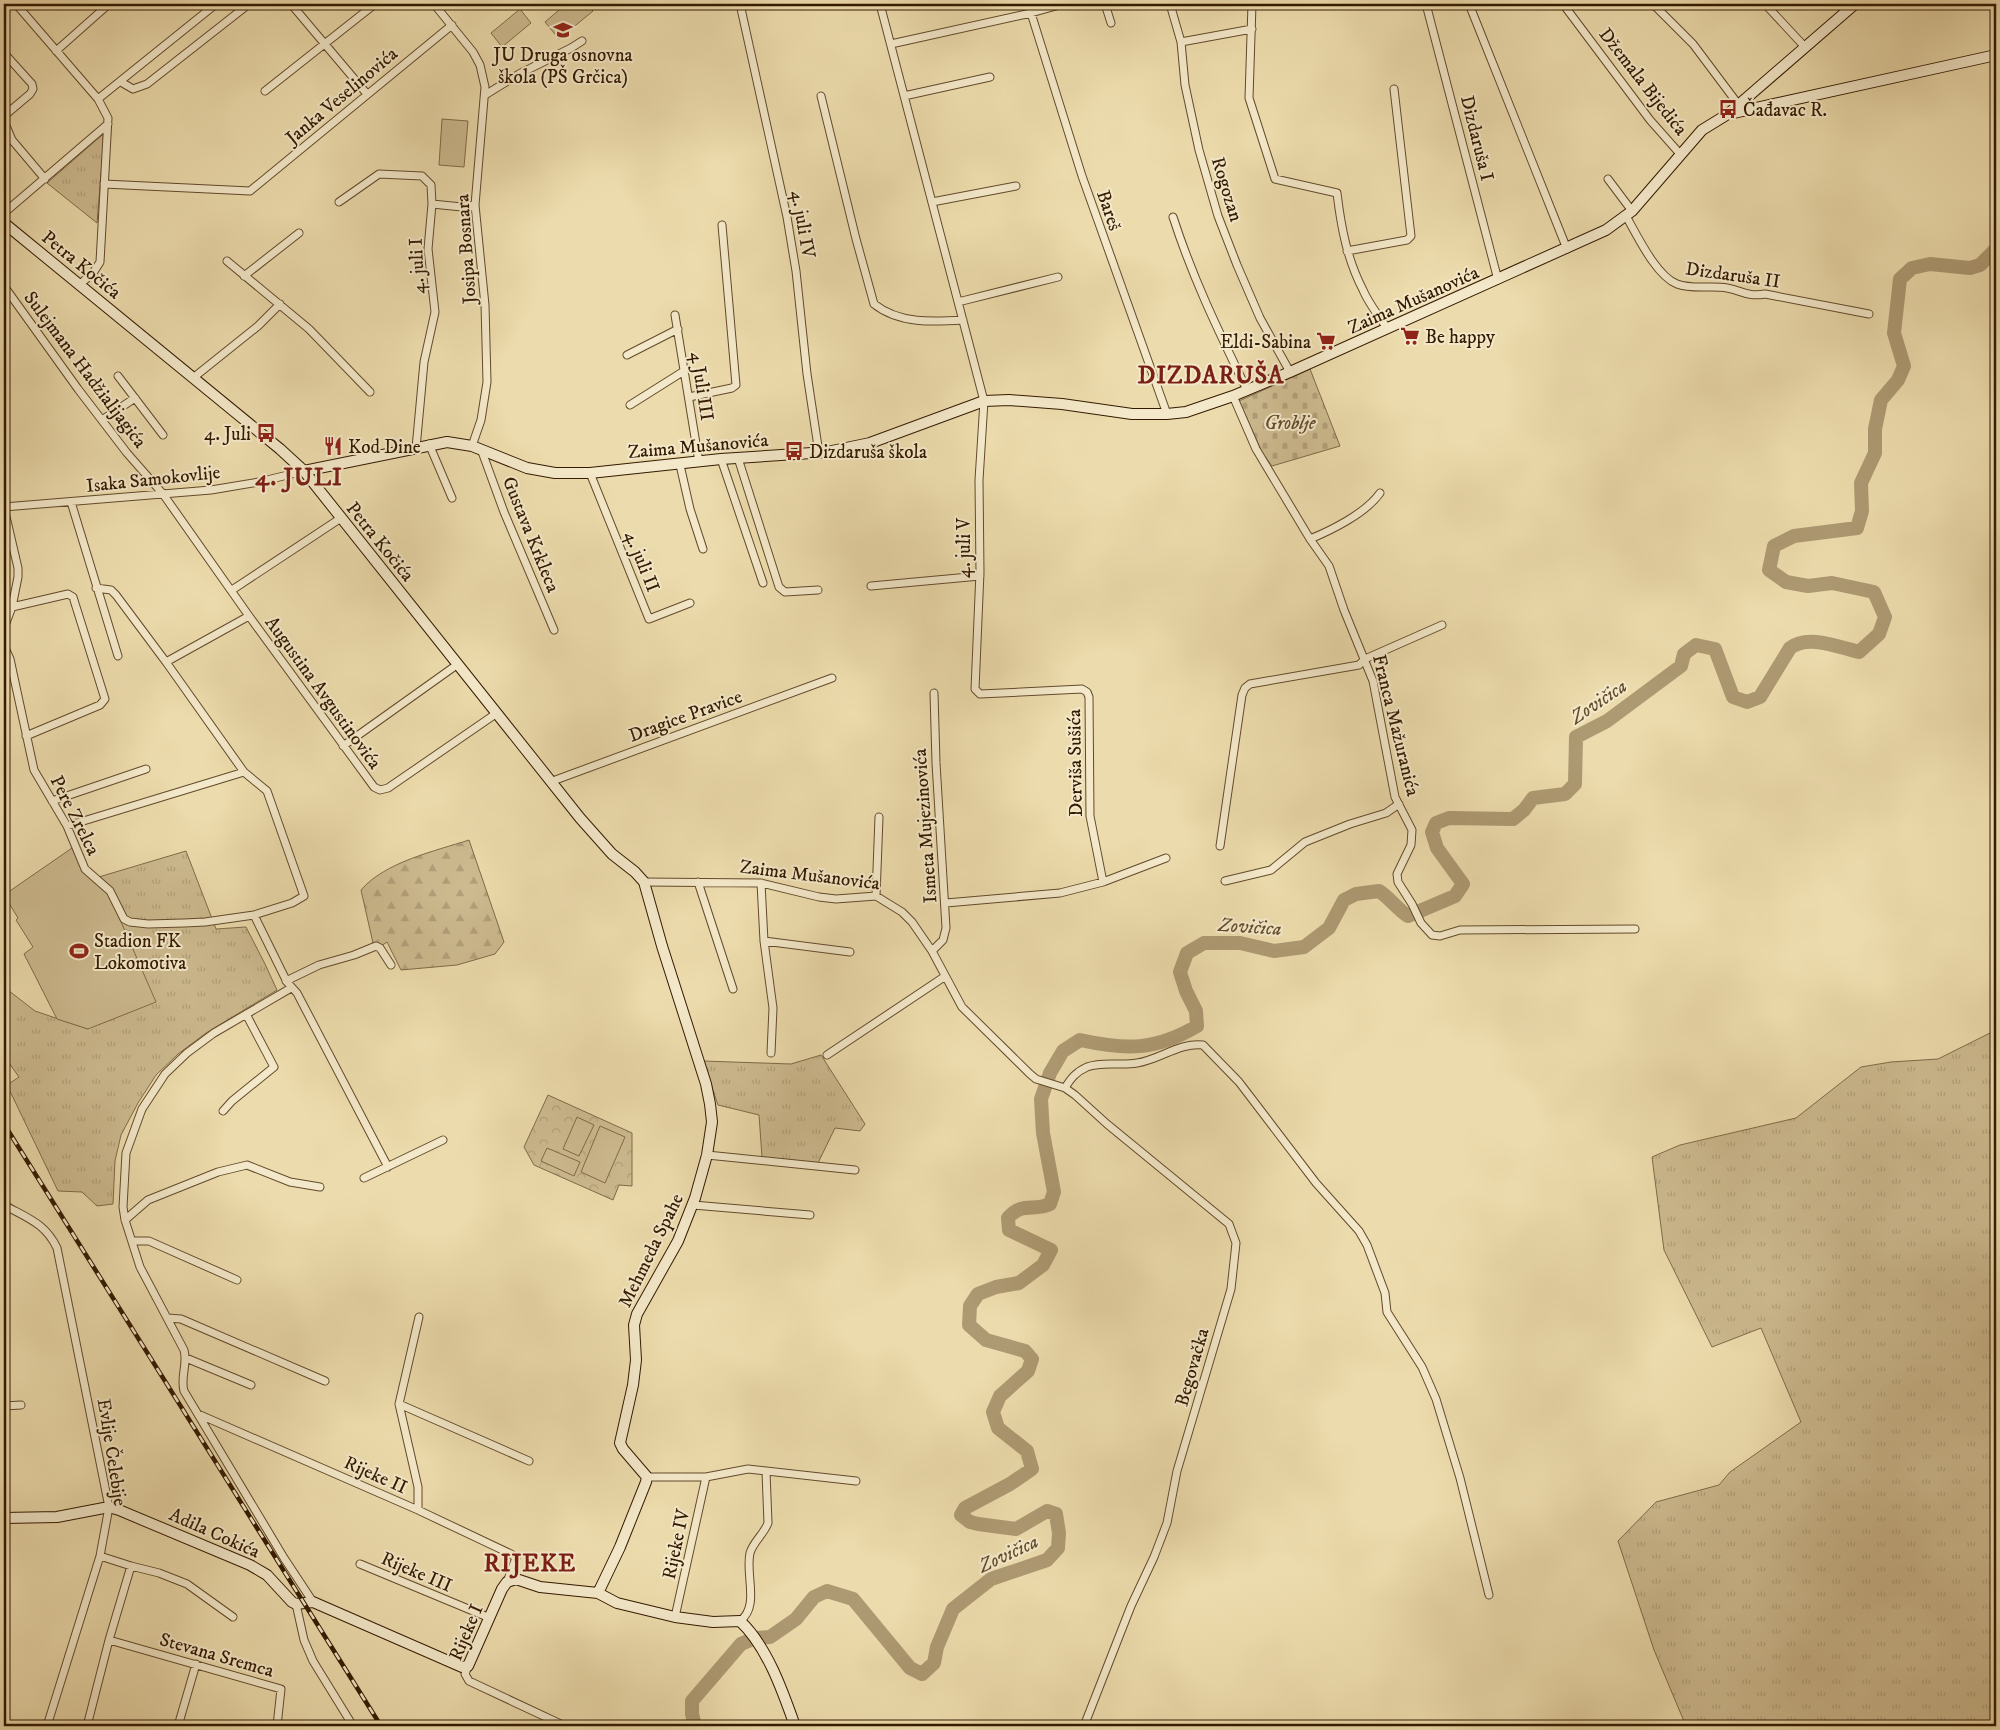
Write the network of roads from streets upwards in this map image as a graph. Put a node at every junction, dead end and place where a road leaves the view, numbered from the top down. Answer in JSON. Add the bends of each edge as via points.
{"nodes":[{"id":1,"x":16,"y":4,"type":"edge"},
{"id":2,"x":109,"y":4,"type":"edge"},
{"id":3,"x":216,"y":4,"type":"edge"},
{"id":4,"x":249,"y":4,"type":"edge"},
{"id":5,"x":291,"y":4,"type":"edge"},
{"id":6,"x":375,"y":4,"type":"edge"},
{"id":7,"x":434,"y":4,"type":"edge"},
{"id":8,"x":740,"y":4,"type":"edge"},
{"id":9,"x":880,"y":4,"type":"edge"},
{"id":10,"x":1063,"y":4,"type":"edge"},
{"id":11,"x":1104,"y":4,"type":"edge"},
{"id":12,"x":1170,"y":4,"type":"edge"},
{"id":13,"x":1252,"y":4,"type":"edge"},
{"id":14,"x":1426,"y":4,"type":"edge"},
{"id":15,"x":1470,"y":4,"type":"edge"},
{"id":16,"x":1563,"y":4,"type":"edge"},
{"id":17,"x":1653,"y":4,"type":"edge"},
{"id":18,"x":1765,"y":4,"type":"edge"},
{"id":19,"x":1854,"y":4,"type":"edge"},
{"id":20,"x":1031,"y":13,"type":"junction"},
{"id":21,"x":1111,"y":23,"type":"dead end"},
{"id":22,"x":452,"y":25,"type":"junction"},
{"id":23,"x":1252,"y":29,"type":"junction"},
{"id":24,"x":582,"y":40,"type":"dead end"},
{"id":25,"x":1181,"y":42,"type":"junction"},
{"id":26,"x":891,"y":44,"type":"junction"},
{"id":27,"x":325,"y":45,"type":"junction"},
{"id":28,"x":1804,"y":46,"type":"junction"},
{"id":29,"x":56,"y":51,"type":"junction"},
{"id":30,"x":4,"y":53,"type":"edge"},
{"id":31,"x":1996,"y":55,"type":"edge"},
{"id":32,"x":990,"y":77,"type":"dead end"},
{"id":33,"x":121,"y":82,"type":"junction"},
{"id":34,"x":1394,"y":89,"type":"dead end"},
{"id":35,"x":266,"y":91,"type":"dead end"},
{"id":36,"x":368,"y":94,"type":"junction"},
{"id":37,"x":485,"y":95,"type":"junction"},
{"id":38,"x":821,"y":96,"type":"dead end"},
{"id":39,"x":904,"y":96,"type":"junction"},
{"id":40,"x":98,"y":99,"type":"junction"},
{"id":41,"x":1738,"y":104,"type":"junction"},
{"id":42,"x":1728,"y":114,"type":"junction"},
{"id":43,"x":4,"y":116,"type":"edge"},
{"id":44,"x":4,"y":121,"type":"edge"},
{"id":45,"x":108,"y":124,"type":"junction"},
{"id":46,"x":1681,"y":155,"type":"junction"},
{"id":47,"x":45,"y":179,"type":"junction"},
{"id":48,"x":1608,"y":179,"type":"dead end"},
{"id":49,"x":104,"y":184,"type":"junction"},
{"id":50,"x":1016,"y":186,"type":"dead end"},
{"id":51,"x":339,"y":202,"type":"dead end"},
{"id":52,"x":932,"y":202,"type":"junction"},
{"id":53,"x":432,"y":204,"type":"junction"},
{"id":54,"x":475,"y":205,"type":"junction"},
{"id":55,"x":4,"y":213,"type":"edge"},
{"id":56,"x":1629,"y":214,"type":"junction"},
{"id":57,"x":1172,"y":218,"type":"dead end"},
{"id":58,"x":4,"y":223,"type":"edge"},
{"id":59,"x":722,"y":225,"type":"dead end"},
{"id":60,"x":299,"y":234,"type":"dead end"},
{"id":61,"x":1567,"y":249,"type":"junction"},
{"id":62,"x":1347,"y":251,"type":"junction"},
{"id":63,"x":228,"y":261,"type":"dead end"},
{"id":64,"x":244,"y":276,"type":"junction"},
{"id":65,"x":1058,"y":277,"type":"dead end"},
{"id":66,"x":1498,"y":280,"type":"junction"},
{"id":67,"x":80,"y":285,"type":"junction"},
{"id":68,"x":4,"y":286,"type":"edge"},
{"id":69,"x":958,"y":302,"type":"junction"},
{"id":70,"x":280,"y":304,"type":"junction"},
{"id":71,"x":1868,"y":314,"type":"dead end"},
{"id":72,"x":675,"y":315,"type":"dead end"},
{"id":73,"x":963,"y":320,"type":"junction"},
{"id":74,"x":678,"y":329,"type":"junction"},
{"id":75,"x":1388,"y":329,"type":"junction"},
{"id":76,"x":627,"y":355,"type":"dead end"},
{"id":77,"x":684,"y":371,"type":"junction"},
{"id":78,"x":1290,"y":372,"type":"junction"},
{"id":79,"x":118,"y":376,"type":"dead end"},
{"id":80,"x":193,"y":378,"type":"junction"},
{"id":81,"x":1247,"y":390,"type":"junction"},
{"id":82,"x":370,"y":392,"type":"dead end"},
{"id":83,"x":1233,"y":396,"type":"junction"},
{"id":84,"x":689,"y":397,"type":"junction"},
{"id":85,"x":135,"y":398,"type":"junction"},
{"id":86,"x":984,"y":401,"type":"junction"},
{"id":87,"x":630,"y":405,"type":"dead end"},
{"id":88,"x":1167,"y":414,"type":"junction"},
{"id":89,"x":102,"y":420,"type":"junction"},
{"id":90,"x":163,"y":435,"type":"dead end"},
{"id":91,"x":429,"y":444,"type":"junction"},
{"id":92,"x":416,"y":448,"type":"junction"},
{"id":93,"x":477,"y":448,"type":"junction"},
{"id":94,"x":819,"y":452,"type":"junction"},
{"id":95,"x":738,"y":458,"type":"junction"},
{"id":96,"x":722,"y":459,"type":"junction"},
{"id":97,"x":699,"y":462,"type":"junction"},
{"id":98,"x":680,"y":465,"type":"junction"},
{"id":99,"x":304,"y":471,"type":"junction"},
{"id":100,"x":590,"y":473,"type":"junction"},
{"id":101,"x":163,"y":494,"type":"junction"},
{"id":102,"x":1380,"y":494,"type":"dead end"},
{"id":103,"x":452,"y":498,"type":"dead end"},
{"id":104,"x":71,"y":502,"type":"junction"},
{"id":105,"x":4,"y":507,"type":"edge"},
{"id":106,"x":341,"y":518,"type":"junction"},
{"id":107,"x":1310,"y":539,"type":"junction"},
{"id":108,"x":704,"y":549,"type":"dead end"},
{"id":109,"x":980,"y":576,"type":"junction"},
{"id":110,"x":764,"y":583,"type":"dead end"},
{"id":111,"x":871,"y":586,"type":"dead end"},
{"id":112,"x":96,"y":588,"type":"junction"},
{"id":113,"x":232,"y":590,"type":"junction"},
{"id":114,"x":818,"y":590,"type":"dead end"},
{"id":115,"x":690,"y":603,"type":"dead end"},
{"id":116,"x":12,"y":607,"type":"junction"},
{"id":117,"x":249,"y":616,"type":"junction"},
{"id":118,"x":1442,"y":625,"type":"dead end"},
{"id":119,"x":4,"y":628,"type":"edge"},
{"id":120,"x":554,"y":630,"type":"dead end"},
{"id":121,"x":4,"y":646,"type":"edge"},
{"id":122,"x":118,"y":656,"type":"dead end"},
{"id":123,"x":1364,"y":659,"type":"junction"},
{"id":124,"x":166,"y":662,"type":"junction"},
{"id":125,"x":458,"y":664,"type":"junction"},
{"id":126,"x":832,"y":678,"type":"dead end"},
{"id":127,"x":934,"y":692,"type":"dead end"},
{"id":128,"x":980,"y":694,"type":"joint"},
{"id":129,"x":498,"y":713,"type":"junction"},
{"id":130,"x":26,"y":736,"type":"junction"},
{"id":131,"x":343,"y":746,"type":"junction"},
{"id":132,"x":146,"y":769,"type":"dead end"},
{"id":133,"x":244,"y":772,"type":"junction"},
{"id":134,"x":550,"y":782,"type":"junction"},
{"id":135,"x":52,"y":801,"type":"junction"},
{"id":136,"x":1399,"y":804,"type":"junction"},
{"id":137,"x":879,"y":817,"type":"dead end"},
{"id":138,"x":67,"y":826,"type":"junction"},
{"id":139,"x":1220,"y":846,"type":"dead end"},
{"id":140,"x":1166,"y":858,"type":"dead end"},
{"id":141,"x":1225,"y":881,"type":"dead end"},
{"id":142,"x":644,"y":882,"type":"junction"},
{"id":143,"x":698,"y":882,"type":"junction"},
{"id":144,"x":1103,"y":882,"type":"junction"},
{"id":145,"x":761,"y":883,"type":"junction"},
{"id":146,"x":876,"y":896,"type":"junction"},
{"id":147,"x":946,"y":903,"type":"junction"},
{"id":148,"x":254,"y":915,"type":"junction"},
{"id":149,"x":1635,"y":929,"type":"dead end"},
{"id":150,"x":764,"y":941,"type":"junction"},
{"id":151,"x":932,"y":951,"type":"junction"},
{"id":152,"x":850,"y":952,"type":"dead end"},
{"id":153,"x":390,"y":965,"type":"dead end"},
{"id":154,"x":944,"y":977,"type":"junction"},
{"id":155,"x":286,"y":981,"type":"junction"},
{"id":156,"x":292,"y":988,"type":"junction"},
{"id":157,"x":733,"y":989,"type":"dead end"},
{"id":158,"x":246,"y":1014,"type":"junction"},
{"id":159,"x":771,"y":1053,"type":"dead end"},
{"id":160,"x":827,"y":1055,"type":"dead end"},
{"id":161,"x":1036,"y":1079,"type":"joint"},
{"id":162,"x":1065,"y":1088,"type":"junction"},
{"id":163,"x":223,"y":1111,"type":"dead end"},
{"id":164,"x":442,"y":1140,"type":"dead end"},
{"id":165,"x":707,"y":1155,"type":"junction"},
{"id":166,"x":388,"y":1167,"type":"junction"},
{"id":167,"x":855,"y":1170,"type":"dead end"},
{"id":168,"x":364,"y":1178,"type":"dead end"},
{"id":169,"x":320,"y":1187,"type":"dead end"},
{"id":170,"x":4,"y":1205,"type":"edge"},
{"id":171,"x":693,"y":1205,"type":"junction"},
{"id":172,"x":810,"y":1216,"type":"dead end"},
{"id":173,"x":125,"y":1220,"type":"junction"},
{"id":174,"x":132,"y":1241,"type":"junction"},
{"id":175,"x":237,"y":1280,"type":"dead end"},
{"id":176,"x":419,"y":1317,"type":"dead end"},
{"id":177,"x":168,"y":1318,"type":"junction"},
{"id":178,"x":186,"y":1358,"type":"junction"},
{"id":179,"x":325,"y":1381,"type":"dead end"},
{"id":180,"x":251,"y":1385,"type":"dead end"},
{"id":181,"x":399,"y":1404,"type":"junction"},
{"id":182,"x":21,"y":1405,"type":"dead end"},
{"id":183,"x":4,"y":1406,"type":"edge"},
{"id":184,"x":198,"y":1414,"type":"junction"},
{"id":185,"x":528,"y":1461,"type":"dead end"},
{"id":186,"x":766,"y":1472,"type":"junction"},
{"id":187,"x":647,"y":1477,"type":"junction"},
{"id":188,"x":706,"y":1477,"type":"junction"},
{"id":189,"x":856,"y":1481,"type":"dead end"},
{"id":190,"x":109,"y":1507,"type":"junction"},
{"id":191,"x":418,"y":1510,"type":"junction"},
{"id":192,"x":4,"y":1518,"type":"edge"},
{"id":193,"x":100,"y":1556,"type":"junction"},
{"id":194,"x":360,"y":1564,"type":"dead end"},
{"id":195,"x":131,"y":1566,"type":"junction"},
{"id":196,"x":507,"y":1582,"type":"junction"},
{"id":197,"x":598,"y":1593,"type":"junction"},
{"id":198,"x":1489,"y":1595,"type":"dead end"},
{"id":199,"x":313,"y":1602,"type":"junction"},
{"id":200,"x":296,"y":1604,"type":"junction"},
{"id":201,"x":233,"y":1617,"type":"dead end"},
{"id":202,"x":675,"y":1617,"type":"junction"},
{"id":203,"x":490,"y":1618,"type":"junction"},
{"id":204,"x":742,"y":1623,"type":"junction"},
{"id":205,"x":109,"y":1640,"type":"junction"},
{"id":206,"x":196,"y":1664,"type":"junction"},
{"id":207,"x":468,"y":1666,"type":"junction"},
{"id":208,"x":46,"y":1726,"type":"edge"},
{"id":209,"x":88,"y":1726,"type":"edge"},
{"id":210,"x":178,"y":1726,"type":"edge"},
{"id":211,"x":277,"y":1726,"type":"edge"},
{"id":212,"x":353,"y":1726,"type":"edge"},
{"id":213,"x":565,"y":1726,"type":"edge"},
{"id":214,"x":795,"y":1726,"type":"edge"},
{"id":215,"x":1084,"y":1726,"type":"edge"}],
"edges":[{"from":1,"to":29,"type":"street"},
{"from":2,"to":29,"type":"street"},
{"from":3,"to":33,"type":"street"},
{"from":4,"to":33,"type":"street","via":[[147,84],[133,89]]},
{"from":5,"to":27,"type":"street"},
{"from":6,"to":27,"type":"street"},
{"from":7,"to":22,"type":"street","name":"Josipa Bosnara"},
{"from":8,"to":94,"type":"street","name":"4. juli IV","via":[[787,217]]},
{"from":9,"to":26,"type":"street"},
{"from":10,"to":20,"type":"street"},
{"from":11,"to":21,"type":"street"},
{"from":12,"to":25,"type":"street","name":"Rogozan"},
{"from":13,"to":23,"type":"street"},
{"from":14,"to":66,"type":"street","name":"Dizdaruša I"},
{"from":15,"to":61,"type":"street"},
{"from":16,"to":46,"type":"street","name":"Džemala Bijedića","via":[[1650,120]]},
{"from":17,"to":41,"type":"street","via":[[1692,44]]},
{"from":18,"to":28,"type":"street"},
{"from":19,"to":28,"type":"street"},
{"from":20,"to":26,"type":"street"},
{"from":20,"to":88,"type":"street","name":"Bareš","via":[[1082,176]]},
{"from":22,"to":36,"type":"street","name":"Janka Veselinovića"},
{"from":22,"to":37,"type":"street","name":"Josipa Bosnara","via":[[480,64]]},
{"from":23,"to":25,"type":"street"},
{"from":23,"to":62,"type":"street","via":[[1249,98],[1275,179],[1337,193]]},
{"from":24,"to":37,"type":"street"},
{"from":25,"to":78,"type":"street","name":"Rogozan","via":[[1185,85],[1198,150],[1218,216],[1260,318]]},
{"from":26,"to":39,"type":"street"},
{"from":27,"to":35,"type":"street"},
{"from":27,"to":36,"type":"street"},
{"from":28,"to":41,"type":"street"},
{"from":29,"to":40,"type":"street"},
{"from":30,"to":43,"type":"street","via":[[33,88]]},
{"from":31,"to":42,"type":"street"},
{"from":32,"to":39,"type":"street"},
{"from":33,"to":40,"type":"street"},
{"from":34,"to":62,"type":"street","via":[[1411,236],[1407,240]]},
{"from":36,"to":49,"type":"street","name":"Janka Veselinovića","via":[[250,192]]},
{"from":37,"to":54,"type":"street","name":"Josipa Bosnara"},
{"from":38,"to":73,"type":"street","via":[[874,304],[916,320]]},
{"from":39,"to":52,"type":"street"},
{"from":40,"to":45,"type":"street"},
{"from":41,"to":42,"type":"street"},
{"from":42,"to":46,"type":"street","name":"Zaima Mušanovića","via":[[1702,130]]},
{"from":44,"to":47,"type":"street","via":[[12,140]]},
{"from":45,"to":47,"type":"street"},
{"from":45,"to":49,"type":"street"},
{"from":46,"to":56,"type":"street","name":"Zaima Mušanovića"},
{"from":47,"to":55,"type":"street"},
{"from":48,"to":56,"type":"street","name":"Dizdaruša II"},
{"from":49,"to":67,"type":"street","via":[[100,262]]},
{"from":50,"to":52,"type":"street"},
{"from":51,"to":53,"type":"street","name":"4. juli I","via":[[379,174],[412,174],[424,176],[429,182]]},
{"from":52,"to":69,"type":"street"},
{"from":53,"to":54,"type":"street"},
{"from":53,"to":92,"type":"street","name":"4. juli I","via":[[428,249],[435,312],[424,362]]},
{"from":54,"to":93,"type":"street","name":"Josipa Bosnara","via":[[486,308],[487,355]]},
{"from":56,"to":61,"type":"street","name":"Zaima Mušanovića","via":[[1606,230]]},
{"from":56,"to":71,"type":"street","name":"Dizdaruša II","via":[[1656,265],[1666,278],[1677,284],[1726,288],[1753,296],[1765,294]]},
{"from":57,"to":81,"type":"street","via":[[1207,308]]},
{"from":58,"to":67,"type":"street","name":"Petra Kočića"},
{"from":59,"to":84,"type":"street","via":[[736,385]]},
{"from":60,"to":64,"type":"street"},
{"from":61,"to":66,"type":"street","name":"Zaima Mušanovića"},
{"from":62,"to":75,"type":"street","via":[[1363,291]]},
{"from":63,"to":64,"type":"street"},
{"from":64,"to":70,"type":"street"},
{"from":65,"to":69,"type":"street"},
{"from":66,"to":75,"type":"street","name":"Zaima Mušanovića"},
{"from":67,"to":80,"type":"street","name":"Petra Kočića"},
{"from":68,"to":89,"type":"street","name":"Sulejmana Hadžialijagića"},
{"from":69,"to":73,"type":"street"},
{"from":70,"to":80,"type":"street","via":[[258,326]]},
{"from":70,"to":82,"type":"street"},
{"from":72,"to":74,"type":"street","name":"4 Juli III"},
{"from":73,"to":86,"type":"street"},
{"from":74,"to":76,"type":"street"},
{"from":74,"to":77,"type":"street","name":"4 Juli III"},
{"from":75,"to":78,"type":"street","name":"Zaima Mušanovića"},
{"from":77,"to":84,"type":"street","name":"4 Juli III"},
{"from":77,"to":87,"type":"street"},
{"from":78,"to":81,"type":"street","name":"Zaima Mušanovića"},
{"from":79,"to":85,"type":"street"},
{"from":80,"to":99,"type":"street","name":"Petra Kočića"},
{"from":81,"to":83,"type":"street","name":"Zaima Mušanovića"},
{"from":83,"to":88,"type":"street","name":"Zaima Mušanovića","via":[[1186,412]]},
{"from":83,"to":107,"type":"street","name":"Franca Mažuranića","via":[[1256,449]]},
{"from":84,"to":97,"type":"street","name":"4 Juli III"},
{"from":85,"to":89,"type":"street"},
{"from":85,"to":90,"type":"street"},
{"from":86,"to":88,"type":"street","name":"Zaima Mušanovića","via":[[1062,404],[1132,414]]},
{"from":86,"to":94,"type":"street","name":"Zaima Mušanovića","via":[[865,444]]},
{"from":86,"to":109,"type":"street","name":"4. juli V","via":[[979,480]]},
{"from":89,"to":101,"type":"street","name":"Sulejmana Hadžialijagića"},
{"from":91,"to":92,"type":"street","name":"Zaima Mušanovića"},
{"from":91,"to":93,"type":"street","name":"Zaima Mušanovića","via":[[447,442]]},
{"from":91,"to":103,"type":"street"},
{"from":92,"to":99,"type":"street","name":"Zaima Mušanovića"},
{"from":93,"to":100,"type":"street","name":"Zaima Mušanovića","via":[[527,468],[555,473]]},
{"from":93,"to":120,"type":"street","name":"Gustava Krkleca"},
{"from":94,"to":95,"type":"street","name":"Zaima Mušanovića"},
{"from":95,"to":96,"type":"street","name":"Zaima Mušanovića"},
{"from":95,"to":114,"type":"street","via":[[779,587],[785,592]]},
{"from":96,"to":97,"type":"street","name":"Zaima Mušanovića"},
{"from":96,"to":110,"type":"street"},
{"from":97,"to":98,"type":"street","name":"Zaima Mušanovića"},
{"from":98,"to":100,"type":"street","name":"Zaima Mušanovića"},
{"from":98,"to":108,"type":"street"},
{"from":99,"to":101,"type":"street","name":"Isaka Samokovlije","via":[[249,484]]},
{"from":99,"to":106,"type":"street","name":"Petra Kočića"},
{"from":100,"to":115,"type":"street","name":"4. juli II","via":[[648,619]]},
{"from":101,"to":104,"type":"street","name":"Isaka Samokovlije"},
{"from":101,"to":113,"type":"street","name":"Augustina Avgustinovića"},
{"from":102,"to":107,"type":"street","via":[[1332,530]]},
{"from":104,"to":105,"type":"street","name":"Isaka Samokovlije"},
{"from":104,"to":112,"type":"street"},
{"from":105,"to":116,"type":"street","via":[[18,568]]},
{"from":106,"to":113,"type":"street"},
{"from":106,"to":125,"type":"street","name":"Petra Kočića"},
{"from":107,"to":123,"type":"street","name":"Franca Mažuranića","via":[[1329,566]]},
{"from":109,"to":111,"type":"street"},
{"from":109,"to":128,"type":"street","name":"4. juli V","via":[[975,689]]},
{"from":112,"to":122,"type":"street"},
{"from":112,"to":124,"type":"street","via":[[111,590],[116,595]]},
{"from":113,"to":117,"type":"street","name":"Augustina Avgustinovića"},
{"from":116,"to":119,"type":"street"},
{"from":116,"to":130,"type":"street","via":[[68,594],[73,597],[105,698],[100,705]]},
{"from":117,"to":124,"type":"street"},
{"from":117,"to":131,"type":"street","name":"Augustina Avgustinovića"},
{"from":118,"to":123,"type":"street"},
{"from":121,"to":130,"type":"street","name":"Pere Zrelca","via":[[10,659]]},
{"from":123,"to":136,"type":"street","name":"Franca Mažuranića","via":[[1373,681]]},
{"from":123,"to":139,"type":"street","via":[[1359,666],[1250,684],[1245,688]]},
{"from":124,"to":133,"type":"street"},
{"from":125,"to":129,"type":"street","name":"Petra Kočića"},
{"from":125,"to":131,"type":"street"},
{"from":126,"to":134,"type":"street","name":"Dragice Pravice"},
{"from":127,"to":147,"type":"street","name":"Ismeta Mujezinovića"},
{"from":128,"to":144,"type":"street","name":"Derviša Sušića","via":[[1082,689],[1087,692],[1090,816]]},
{"from":129,"to":131,"type":"street","name":"Augustina Avgustinovića","via":[[382,790],[374,787]]},
{"from":129,"to":134,"type":"street","name":"Petra Kočića"},
{"from":130,"to":135,"type":"street","name":"Pere Zrelca","via":[[34,770]]},
{"from":132,"to":135,"type":"street"},
{"from":133,"to":138,"type":"street"},
{"from":133,"to":148,"type":"street","via":[[267,791],[304,896]]},
{"from":134,"to":142,"type":"street","name":"Petra Kočića","via":[[594,836]]},
{"from":135,"to":138,"type":"street","name":"Pere Zrelca"},
{"from":136,"to":141,"type":"street","via":[[1386,812],[1305,842],[1271,870]]},
{"from":136,"to":149,"type":"street","name":"Franca Mažuranića","via":[[1412,830],[1412,845],[1397,874],[1398,882],[1421,923],[1432,935],[1460,930]]},
{"from":137,"to":146,"type":"street"},
{"from":138,"to":148,"type":"street","name":"Pere Zrelca","via":[[86,869],[110,891],[127,921],[148,924],[205,922]]},
{"from":140,"to":144,"type":"street"},
{"from":142,"to":143,"type":"street","name":"Zaima Mušanovića"},
{"from":142,"to":165,"type":"street","name":"Mehmeda Spahe","via":[[706,1084],[712,1122]]},
{"from":143,"to":145,"type":"street","name":"Zaima Mušanovića"},
{"from":143,"to":157,"type":"street"},
{"from":144,"to":147,"type":"street","via":[[1060,893]]},
{"from":145,"to":146,"type":"street","name":"Zaima Mušanovića","via":[[819,897]]},
{"from":145,"to":150,"type":"street"},
{"from":146,"to":151,"type":"street","name":"Zaima Mušanovića","via":[[902,912]]},
{"from":147,"to":151,"type":"street","name":"Ismeta Mujezinovića","via":[[946,935]]},
{"from":148,"to":155,"type":"street"},
{"from":150,"to":152,"type":"street"},
{"from":150,"to":159,"type":"street","via":[[773,1008]]},
{"from":151,"to":154,"type":"street","name":"Zaima Mušanovića"},
{"from":153,"to":155,"type":"street","via":[[376,946],[319,965]]},
{"from":154,"to":160,"type":"street"},
{"from":154,"to":161,"type":"street","name":"Zaima Mušanovića","via":[[968,1014]]},
{"from":155,"to":156,"type":"street"},
{"from":156,"to":158,"type":"street"},
{"from":156,"to":166,"type":"street"},
{"from":158,"to":163,"type":"street","via":[[274,1067]]},
{"from":158,"to":173,"type":"street","via":[[187,1053],[165,1074],[143,1107],[126,1153]]},
{"from":161,"to":162,"type":"street","name":"Begovačka"},
{"from":162,"to":198,"type":"street","via":[[1073,1075],[1098,1064],[1138,1063],[1197,1044],[1203,1045],[1239,1082],[1367,1245],[1385,1293],[1386,1312],[1422,1367],[1436,1399],[1460,1478]]},
{"from":162,"to":215,"type":"street","name":"Begovačka","via":[[1224,1218],[1236,1243],[1231,1289],[1177,1471],[1168,1523]]},
{"from":164,"to":166,"type":"street"},
{"from":165,"to":167,"type":"street"},
{"from":165,"to":171,"type":"street","name":"Mehmeda Spahe"},
{"from":166,"to":168,"type":"street"},
{"from":169,"to":173,"type":"street","via":[[290,1182],[247,1165],[218,1172],[148,1200]]},
{"from":170,"to":190,"type":"street","name":"Evlije Čelebije","via":[[42,1225],[57,1248]]},
{"from":171,"to":172,"type":"street"},
{"from":171,"to":187,"type":"street","name":"Mehmeda Spahe","via":[[634,1325],[634,1385],[620,1443]]},
{"from":173,"to":174,"type":"street"},
{"from":174,"to":175,"type":"street","via":[[149,1241]]},
{"from":174,"to":177,"type":"street","via":[[150,1289]]},
{"from":176,"to":181,"type":"street"},
{"from":177,"to":178,"type":"street"},
{"from":177,"to":179,"type":"street","via":[[180,1319]]},
{"from":178,"to":180,"type":"street"},
{"from":178,"to":184,"type":"street","via":[[182,1384]]},
{"from":181,"to":185,"type":"street"},
{"from":181,"to":191,"type":"street","via":[[418,1487]]},
{"from":182,"to":183,"type":"street"},
{"from":184,"to":191,"type":"street","name":"Rijeke II"},
{"from":184,"to":199,"type":"street"},
{"from":186,"to":188,"type":"street","via":[[748,1470]]},
{"from":186,"to":189,"type":"street"},
{"from":186,"to":204,"type":"street","via":[[768,1523],[751,1552],[748,1565],[750,1608]]},
{"from":187,"to":188,"type":"street"},
{"from":187,"to":197,"type":"street"},
{"from":188,"to":202,"type":"street","name":"Rijeke IV"},
{"from":190,"to":192,"type":"street","via":[[57,1517]]},
{"from":190,"to":193,"type":"street","name":"Evlije Čelebije"},
{"from":190,"to":200,"type":"street","name":"Adila Cokića","via":[[250,1565],[267,1575]]},
{"from":191,"to":196,"type":"street","name":"Rijeke II","via":[[514,1556]]},
{"from":193,"to":195,"type":"street"},
{"from":193,"to":208,"type":"street","name":"Evlije Čelebije"},
{"from":194,"to":203,"type":"street","name":"Rijeke III"},
{"from":195,"to":201,"type":"street","via":[[187,1584]]},
{"from":195,"to":205,"type":"street"},
{"from":196,"to":197,"type":"street","via":[[516,1579],[540,1587]]},
{"from":196,"to":203,"type":"street","name":"Rijeke I"},
{"from":197,"to":202,"type":"street","via":[[617,1603]]},
{"from":199,"to":200,"type":"street"},
{"from":199,"to":207,"type":"street","via":[[462,1667]]},
{"from":200,"to":212,"type":"street","via":[[304,1640],[313,1661]]},
{"from":202,"to":204,"type":"street"},
{"from":203,"to":207,"type":"street","name":"Rijeke I"},
{"from":204,"to":214,"type":"street","via":[[769,1662]]},
{"from":205,"to":206,"type":"street","name":"Stevana Sremca"},
{"from":205,"to":209,"type":"street"},
{"from":206,"to":210,"type":"street"},
{"from":206,"to":211,"type":"street","name":"Stevana Sremca","via":[[281,1689]]},
{"from":207,"to":213,"type":"street","name":"Rijeke I","via":[[469,1682]]}]}
